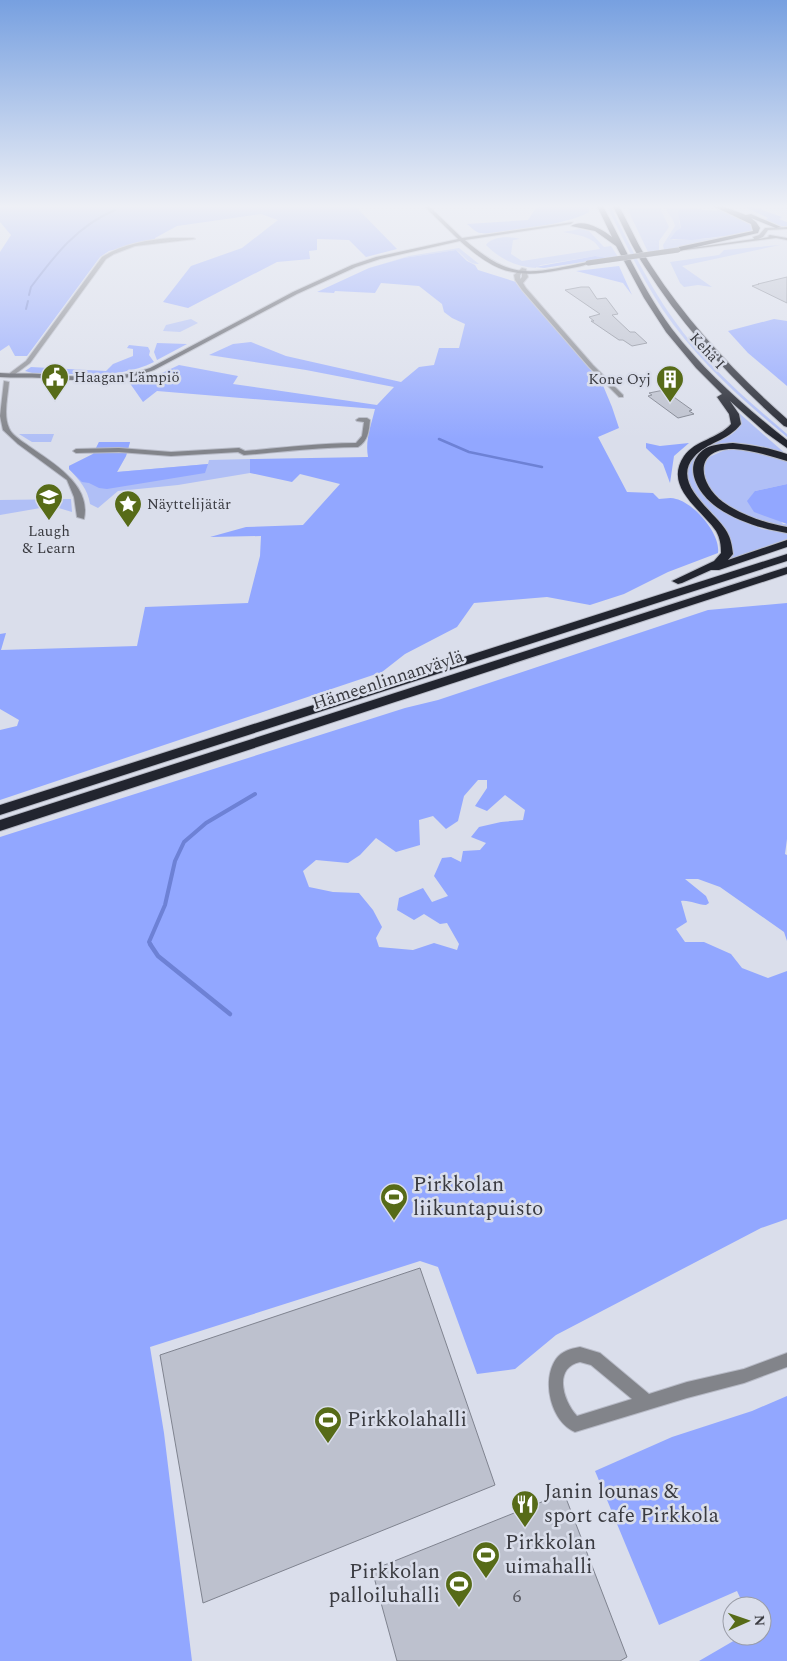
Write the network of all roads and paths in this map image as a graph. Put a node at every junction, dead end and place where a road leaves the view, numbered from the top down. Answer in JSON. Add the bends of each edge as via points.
{"nodes":[{"id":1,"x":85,"y":284,"type":"edge"},
{"id":2,"x":318,"y":284,"type":"edge"},
{"id":3,"x":522,"y":284,"type":"edge"},
{"id":4,"x":640,"y":284,"type":"edge"},
{"id":5,"x":660,"y":284,"type":"edge"},
{"id":6,"x":14,"y":377,"type":"junction"},
{"id":7,"x":2,"y":378,"type":"edge"},
{"id":8,"x":713,"y":380,"type":"junction"},
{"id":9,"x":753,"y":392,"type":"junction"},
{"id":10,"x":621,"y":396,"type":"dead end"},
{"id":11,"x":787,"y":414,"type":"edge"},
{"id":12,"x":359,"y":420,"type":"dead end"},
{"id":13,"x":787,"y":424,"type":"edge"},
{"id":14,"x":787,"y":445,"type":"edge"},
{"id":15,"x":76,"y":451,"type":"dead end"},
{"id":16,"x":787,"y":458,"type":"edge"},
{"id":17,"x":81,"y":517,"type":"dead end"},
{"id":18,"x":787,"y":530,"type":"edge"},
{"id":19,"x":787,"y":543,"type":"edge"},
{"id":20,"x":787,"y":557,"type":"edge"},
{"id":21,"x":787,"y":570,"type":"edge"},
{"id":22,"x":787,"y":576,"type":"edge"},
{"id":23,"x":678,"y":582,"type":"junction"},
{"id":24,"x":698,"y":599,"type":"junction"},
{"id":25,"x":550,"y":632,"type":"junction"},
{"id":26,"x":0,"y":810,"type":"edge"},
{"id":27,"x":0,"y":826,"type":"edge"},
{"id":28,"x":787,"y":1360,"type":"edge"},
{"id":29,"x":647,"y":1402,"type":"junction"}],
"edges":[{"from":1,"to":6,"type":"street"},
{"from":2,"to":6,"type":"main road","via":[[138,374],[108,378]]},
{"from":3,"to":10,"type":"street","via":[[591,366]]},
{"from":4,"to":8,"type":"highway","name":"Kehä I","via":[[675,338]]},
{"from":5,"to":9,"type":"highway","name":"Kehä I","via":[[694,332]]},
{"from":6,"to":7,"type":"main road"},
{"from":7,"to":17,"type":"street","via":[[6,430],[69,479],[80,498]]},
{"from":8,"to":14,"type":"highway","name":"Kehä I"},
{"from":8,"to":23,"type":"highway","via":[[734,414],[736,424],[726,434],[693,452],[684,465],[683,479],[692,498],[726,538],[727,554],[718,563]]},
{"from":9,"to":11,"type":"highway"},
{"from":9,"to":13,"type":"highway","name":"Kehä I"},
{"from":12,"to":15,"type":"street","via":[[367,420],[365,436],[358,445],[244,453],[239,450],[171,454]]},
{"from":16,"to":18,"type":"highway","via":[[752,446],[725,446],[705,454],[698,465],[698,476],[708,494],[734,513],[767,527]]},
{"from":19,"to":23,"type":"highway"},
{"from":20,"to":25,"type":"highway","name":"Hämeenlinnanväylä"},
{"from":21,"to":24,"type":"highway","name":"Hämeenlinnanväylä"},
{"from":22,"to":24,"type":"highway"},
{"from":23,"to":25,"type":"highway"},
{"from":24,"to":27,"type":"highway","name":"Hämeenlinnanväylä"},
{"from":25,"to":26,"type":"highway","name":"Hämeenlinnanväylä"},
{"from":28,"to":29,"type":"street","via":[[744,1376]]},
{"from":29,"to":29,"type":"street","via":[[586,1354],[577,1353],[558,1369],[555,1380],[562,1409],[575,1424]]}]}
